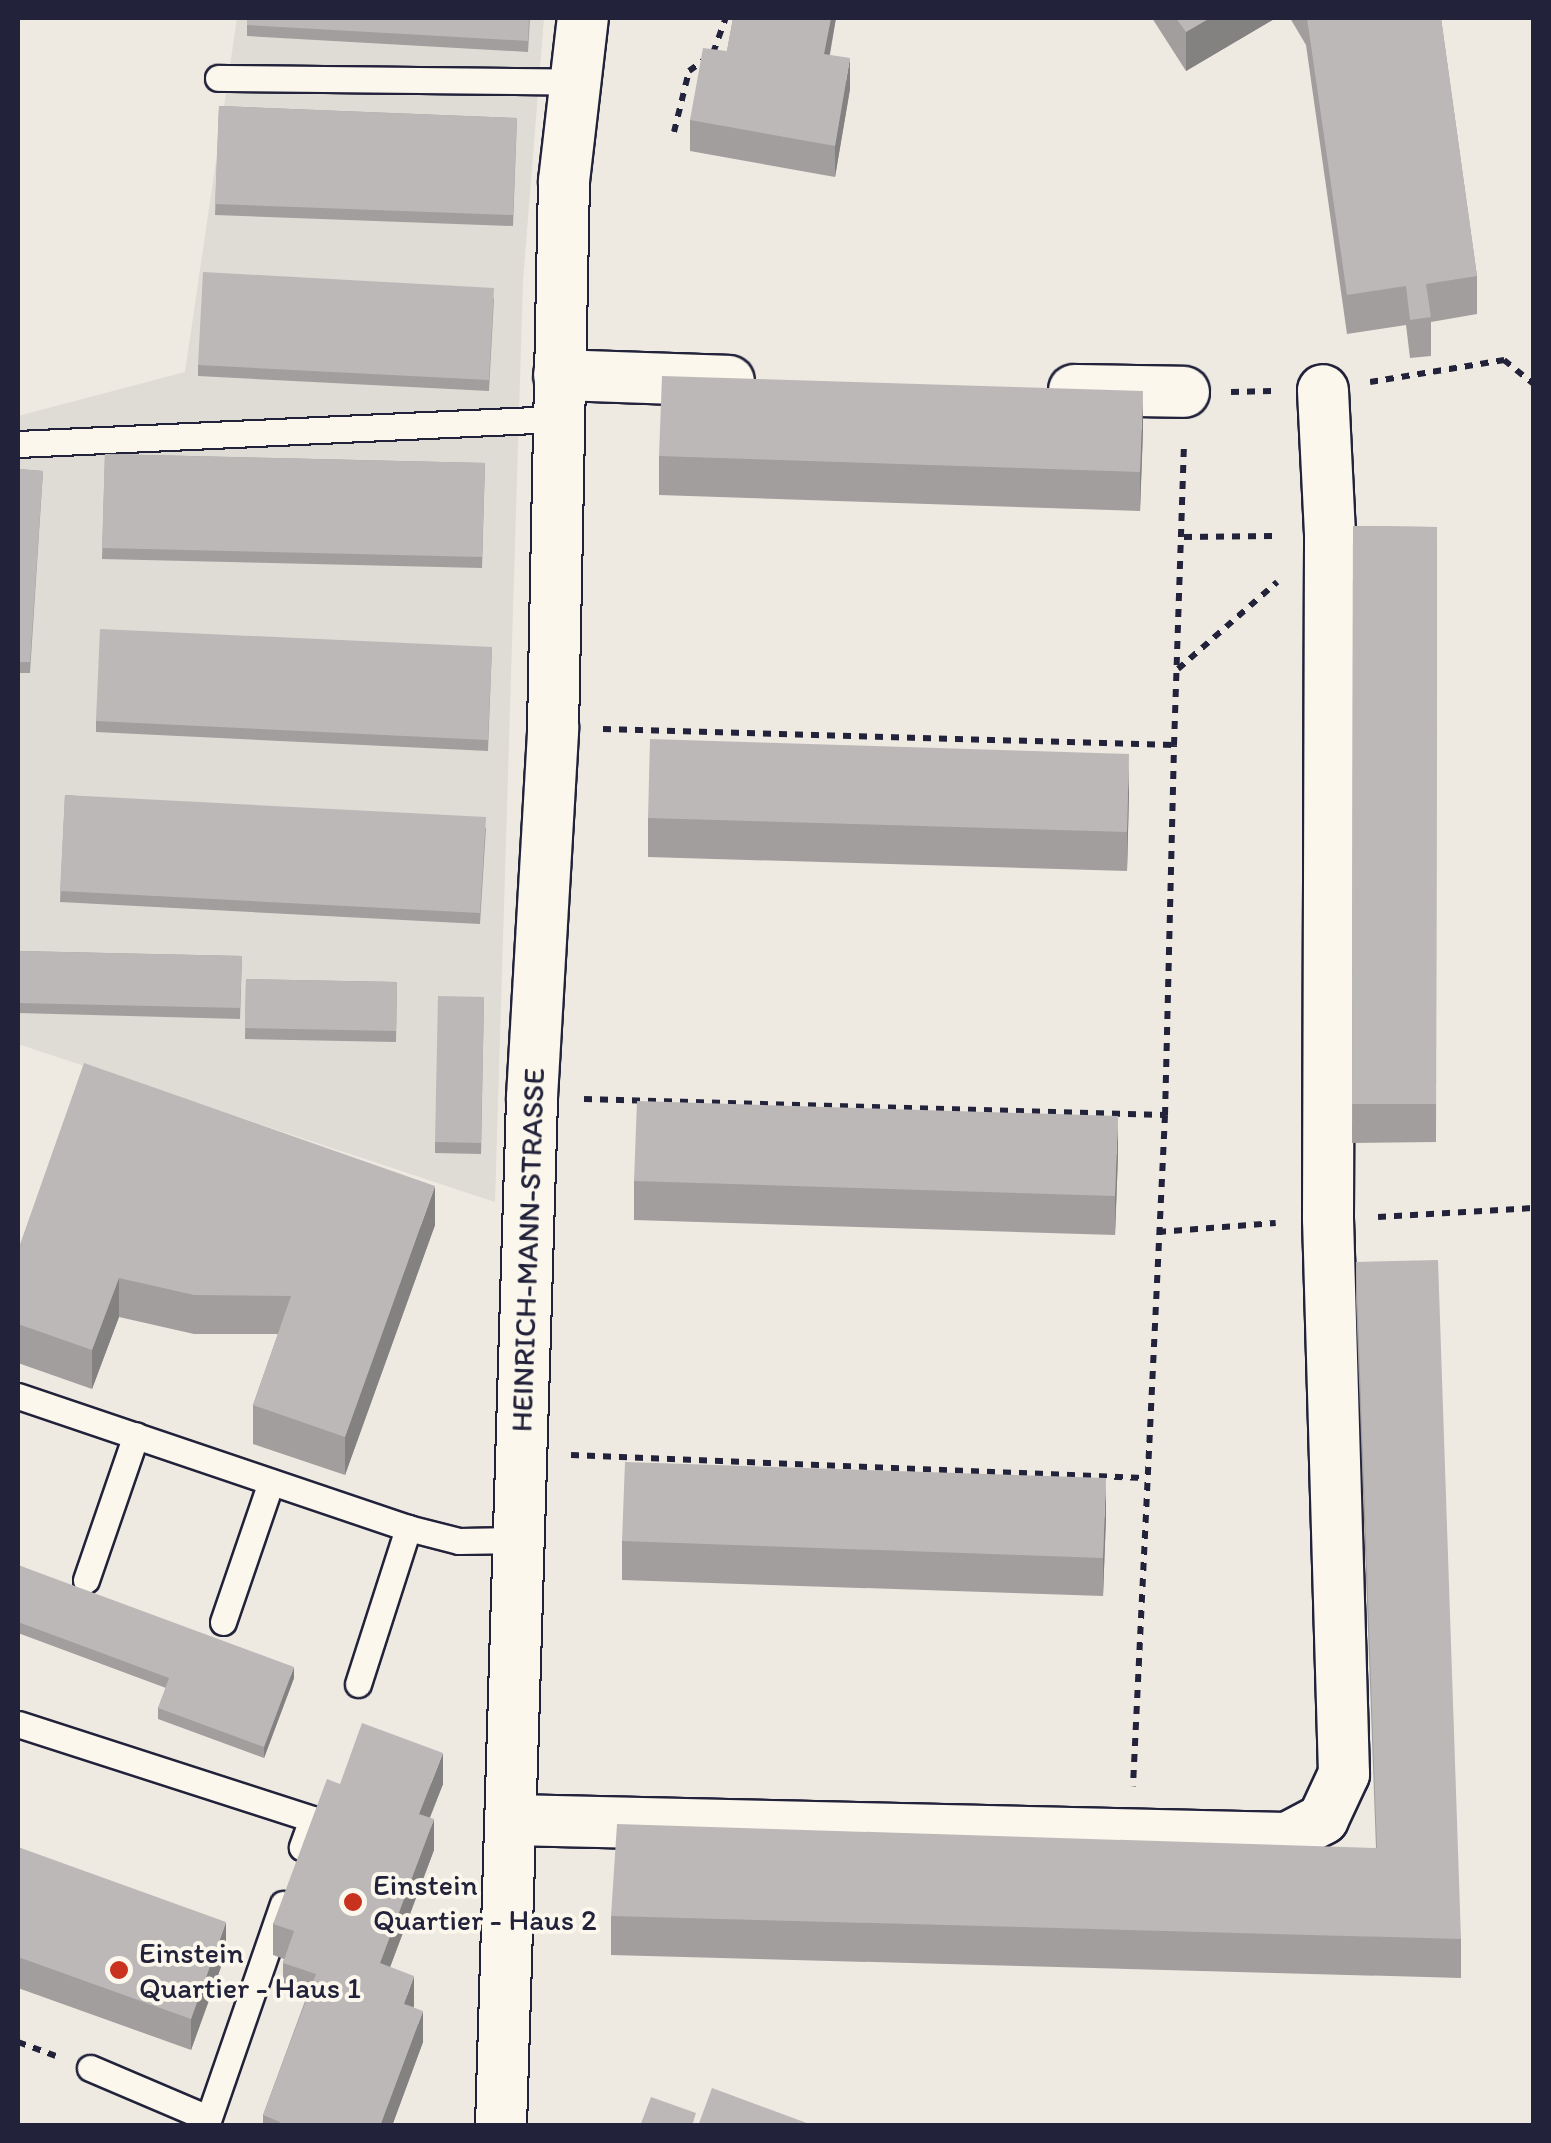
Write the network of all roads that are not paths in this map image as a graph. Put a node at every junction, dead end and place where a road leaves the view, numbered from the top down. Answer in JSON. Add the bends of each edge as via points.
{"nodes":[{"id":1,"x":583,"y":18,"type":"edge"},
{"id":2,"x":218,"y":78,"type":"dead end"},
{"id":3,"x":572,"y":82,"type":"junction"},
{"id":4,"x":772,"y":382,"type":"edge"},
{"id":5,"x":1027,"y":388,"type":"edge"},
{"id":6,"x":1324,"y":390,"type":"dead end"},
{"id":7,"x":1184,"y":392,"type":"road end"},
{"id":8,"x":558,"y":397,"type":"junction"},
{"id":9,"x":18,"y":444,"type":"edge"},
{"id":10,"x":18,"y":1396,"type":"edge"},
{"id":11,"x":136,"y":1435,"type":"junction"},
{"id":12,"x":271,"y":1482,"type":"junction"},
{"id":13,"x":408,"y":1528,"type":"junction"},
{"id":14,"x":518,"y":1540,"type":"junction"},
{"id":15,"x":86,"y":1580,"type":"dead end"},
{"id":16,"x":223,"y":1622,"type":"dead end"},
{"id":17,"x":358,"y":1684,"type":"dead end"},
{"id":18,"x":18,"y":1724,"type":"edge"},
{"id":19,"x":512,"y":1820,"type":"junction"},
{"id":20,"x":90,"y":2068,"type":"dead end"},
{"id":21,"x":207,"y":2122,"type":"edge"},
{"id":22,"x":500,"y":2126,"type":"edge"}],
"edges":[{"from":1,"to":3,"type":"street","name":"HEINRICH-MANN-STRASSE"},
{"from":2,"to":3,"type":"lane"},
{"from":3,"to":8,"type":"street","name":"HEINRICH-MANN-STRASSE"},
{"from":4,"to":8,"type":"street"},
{"from":5,"to":7,"type":"street"},
{"from":6,"to":19,"type":"street","via":[[1330,534],[1328,1219],[1344,1774],[1323,1819],[1287,1838]]},
{"from":8,"to":9,"type":"lane"},
{"from":8,"to":14,"type":"street","name":"HEINRICH-MANN-STRASSE","via":[[552,729]]},
{"from":10,"to":11,"type":"lane"},
{"from":11,"to":12,"type":"lane"},
{"from":11,"to":15,"type":"lane"},
{"from":12,"to":13,"type":"lane"},
{"from":12,"to":16,"type":"lane"},
{"from":13,"to":14,"type":"lane","via":[[459,1541]]},
{"from":13,"to":17,"type":"lane"},
{"from":14,"to":19,"type":"street","name":"HEINRICH-MANN-STRASSE"},
{"from":18,"to":21,"type":"lane","via":[[312,1819]]},
{"from":19,"to":22,"type":"street","name":"HEINRICH-MANN-STRASSE"},
{"from":20,"to":21,"type":"lane"}]}
